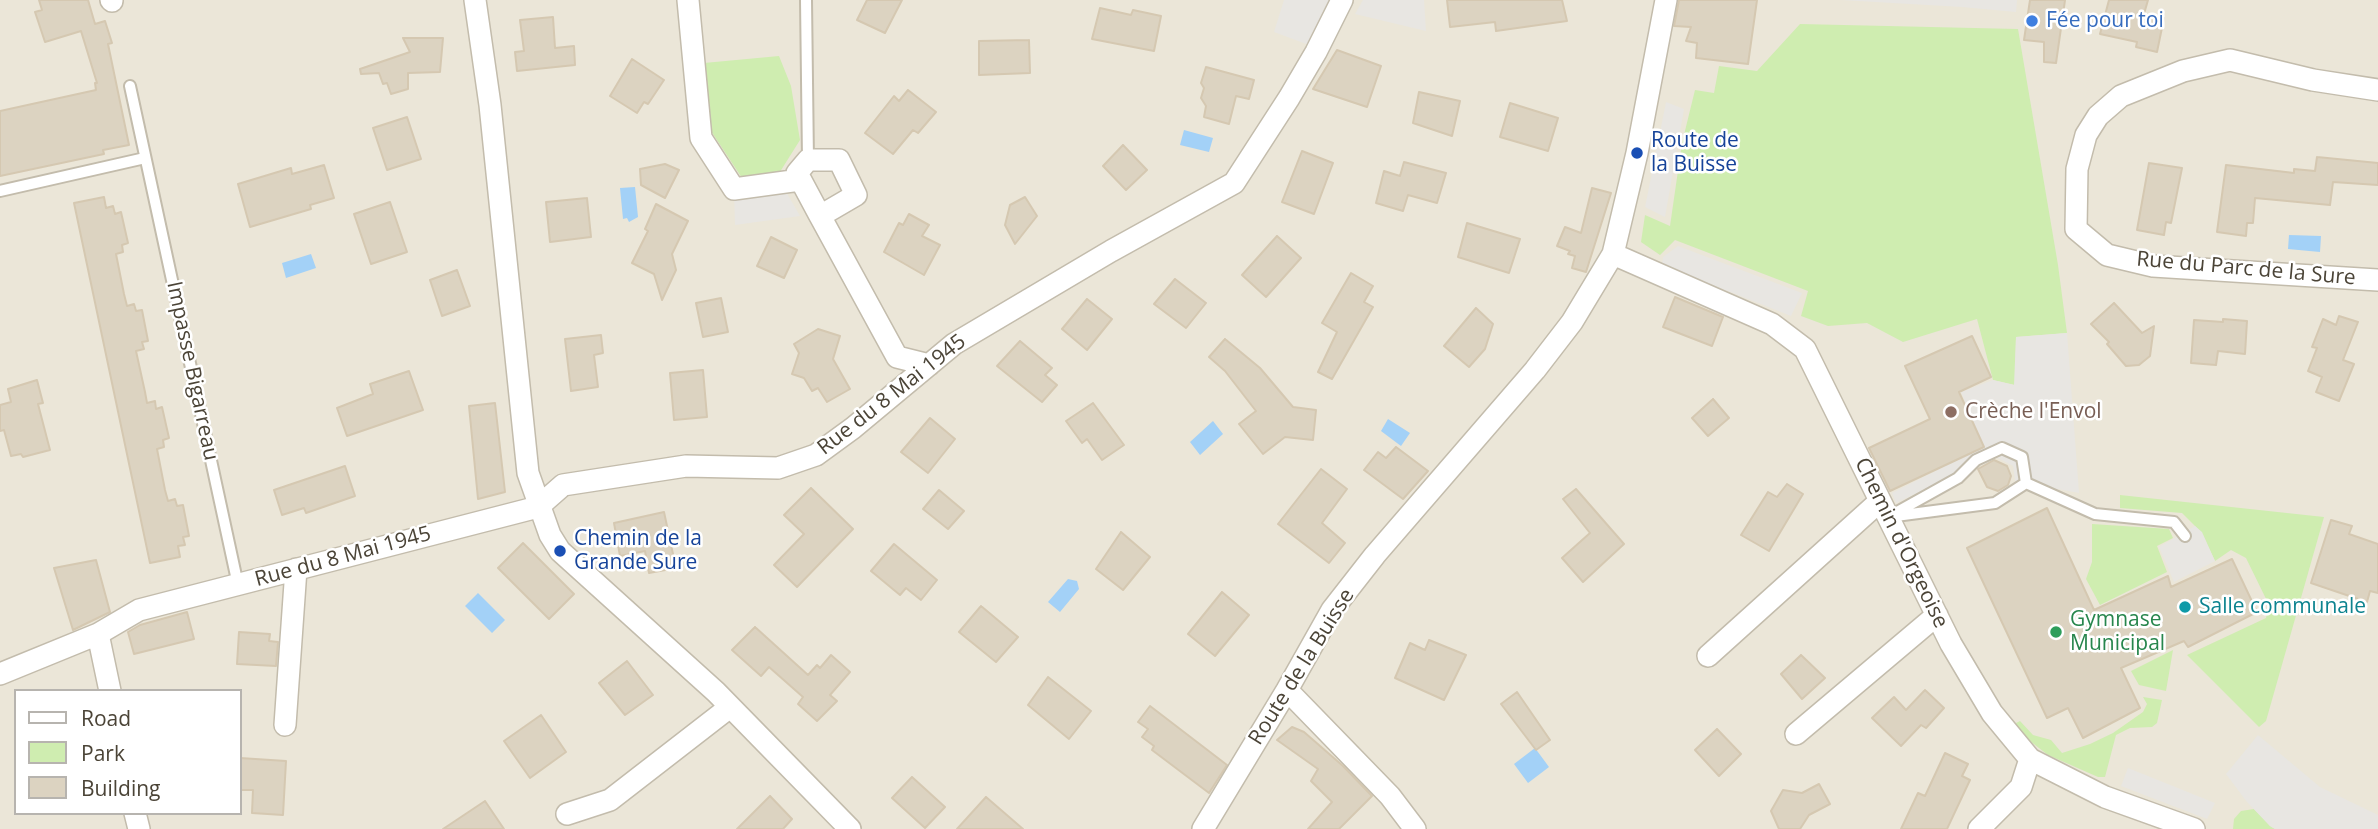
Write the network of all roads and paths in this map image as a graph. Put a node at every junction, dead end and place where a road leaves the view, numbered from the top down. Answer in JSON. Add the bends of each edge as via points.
{"nodes":[{"id":1,"x":475,"y":0,"type":"edge"},
{"id":2,"x":688,"y":0,"type":"edge"},
{"id":3,"x":806,"y":0,"type":"edge"},
{"id":4,"x":1342,"y":0,"type":"edge"},
{"id":5,"x":1666,"y":0,"type":"edge"},
{"id":6,"x":130,"y":86,"type":"dead end"},
{"id":7,"x":2378,"y":90,"type":"edge"},
{"id":8,"x":145,"y":158,"type":"junction"},
{"id":9,"x":808,"y":160,"type":"junction"},
{"id":10,"x":800,"y":180,"type":"junction"},
{"id":11,"x":0,"y":191,"type":"edge"},
{"id":12,"x":820,"y":216,"type":"junction"},
{"id":13,"x":1613,"y":254,"type":"junction"},
{"id":14,"x":2378,"y":280,"type":"edge"},
{"id":15,"x":897,"y":357,"type":"junction"},
{"id":16,"x":929,"y":365,"type":"junction"},
{"id":17,"x":891,"y":396,"type":"junction"},
{"id":18,"x":2026,"y":483,"type":"junction"},
{"id":19,"x":538,"y":507,"type":"junction"},
{"id":20,"x":1884,"y":509,"type":"junction"},
{"id":21,"x":2185,"y":536,"type":"dead end"},
{"id":22,"x":296,"y":569,"type":"junction"},
{"id":23,"x":238,"y":584,"type":"junction"},
{"id":24,"x":1937,"y":615,"type":"junction"},
{"id":25,"x":98,"y":634,"type":"junction"},
{"id":26,"x":1708,"y":656,"type":"dead end"},
{"id":27,"x":0,"y":674,"type":"edge"},
{"id":28,"x":110,"y":689,"type":"edge"},
{"id":29,"x":1287,"y":690,"type":"junction"},
{"id":30,"x":730,"y":707,"type":"junction"},
{"id":31,"x":285,"y":725,"type":"dead end"},
{"id":32,"x":1796,"y":734,"type":"dead end"},
{"id":33,"x":2030,"y":759,"type":"junction"},
{"id":34,"x":567,"y":814,"type":"dead end"},
{"id":35,"x":850,"y":829,"type":"edge"},
{"id":36,"x":1203,"y":829,"type":"edge"},
{"id":37,"x":1415,"y":829,"type":"edge"},
{"id":38,"x":1979,"y":829,"type":"edge"},
{"id":39,"x":2194,"y":829,"type":"edge"}],
"edges":[{"from":1,"to":19,"type":"street","via":[[527,473]]},
{"from":2,"to":10,"type":"street","via":[[701,138],[734,189]]},
{"from":3,"to":9,"type":"lane"},
{"from":4,"to":16,"type":"street","name":"Rue du 8 Mai 1945","via":[[1289,98],[1234,183],[954,344]]},
{"from":5,"to":13,"type":"street","name":"Route de la Buisse"},
{"from":6,"to":8,"type":"lane","name":"Impasse Bigarreau"},
{"from":7,"to":14,"type":"street","name":"Rue du Parc de la Sure","via":[[2230,60],[2183,71],[2121,96],[2098,116],[2086,135],[2077,169],[2076,229],[2107,255],[2154,266]]},
{"from":8,"to":11,"type":"lane"},
{"from":8,"to":23,"type":"lane","name":"Impasse Bigarreau"},
{"from":9,"to":10,"type":"street","via":[[797,173]]},
{"from":9,"to":12,"type":"street","via":[[839,160],[856,195]]},
{"from":10,"to":12,"type":"street"},
{"from":12,"to":15,"type":"street"},
{"from":13,"to":20,"type":"street","name":"Chemin d'Orgeoise","via":[[1772,324],[1805,349]]},
{"from":13,"to":29,"type":"street","name":"Route de la Buisse","via":[[1573,322],[1332,611]]},
{"from":15,"to":16,"type":"street"},
{"from":15,"to":17,"type":"street"},
{"from":16,"to":17,"type":"street","name":"Rue du 8 Mai 1945"},
{"from":17,"to":19,"type":"street","name":"Rue du 8 Mai 1945","via":[[816,455],[778,468],[686,466],[563,485]]},
{"from":18,"to":20,"type":"lane","via":[[1995,503]]},
{"from":18,"to":20,"type":"lane","via":[[2022,457],[2002,448],[1976,460],[1958,478]]},
{"from":18,"to":21,"type":"lane","via":[[2095,514],[2174,522]]},
{"from":19,"to":22,"type":"street","name":"Rue du 8 Mai 1945"},
{"from":19,"to":30,"type":"street","via":[[559,551]]},
{"from":20,"to":24,"type":"street","name":"Chemin d'Orgeoise"},
{"from":20,"to":26,"type":"street"},
{"from":22,"to":23,"type":"street","name":"Rue du 8 Mai 1945"},
{"from":22,"to":31,"type":"street"},
{"from":23,"to":25,"type":"street","name":"Rue du 8 Mai 1945","via":[[139,610]]},
{"from":24,"to":32,"type":"street"},
{"from":24,"to":33,"type":"street","name":"Chemin d'Orgeoise","via":[[1992,713]]},
{"from":25,"to":27,"type":"street","name":"Rue du 8 Mai 1945"},
{"from":25,"to":28,"type":"street"},
{"from":29,"to":36,"type":"street","name":"Route de la Buisse"},
{"from":29,"to":37,"type":"street","via":[[1390,796]]},
{"from":30,"to":34,"type":"street","via":[[611,800]]},
{"from":30,"to":35,"type":"street"},
{"from":33,"to":38,"type":"street","via":[[2021,787]]},
{"from":33,"to":39,"type":"street","name":"Chemin d'Orgeoise","via":[[2105,797]]}]}
